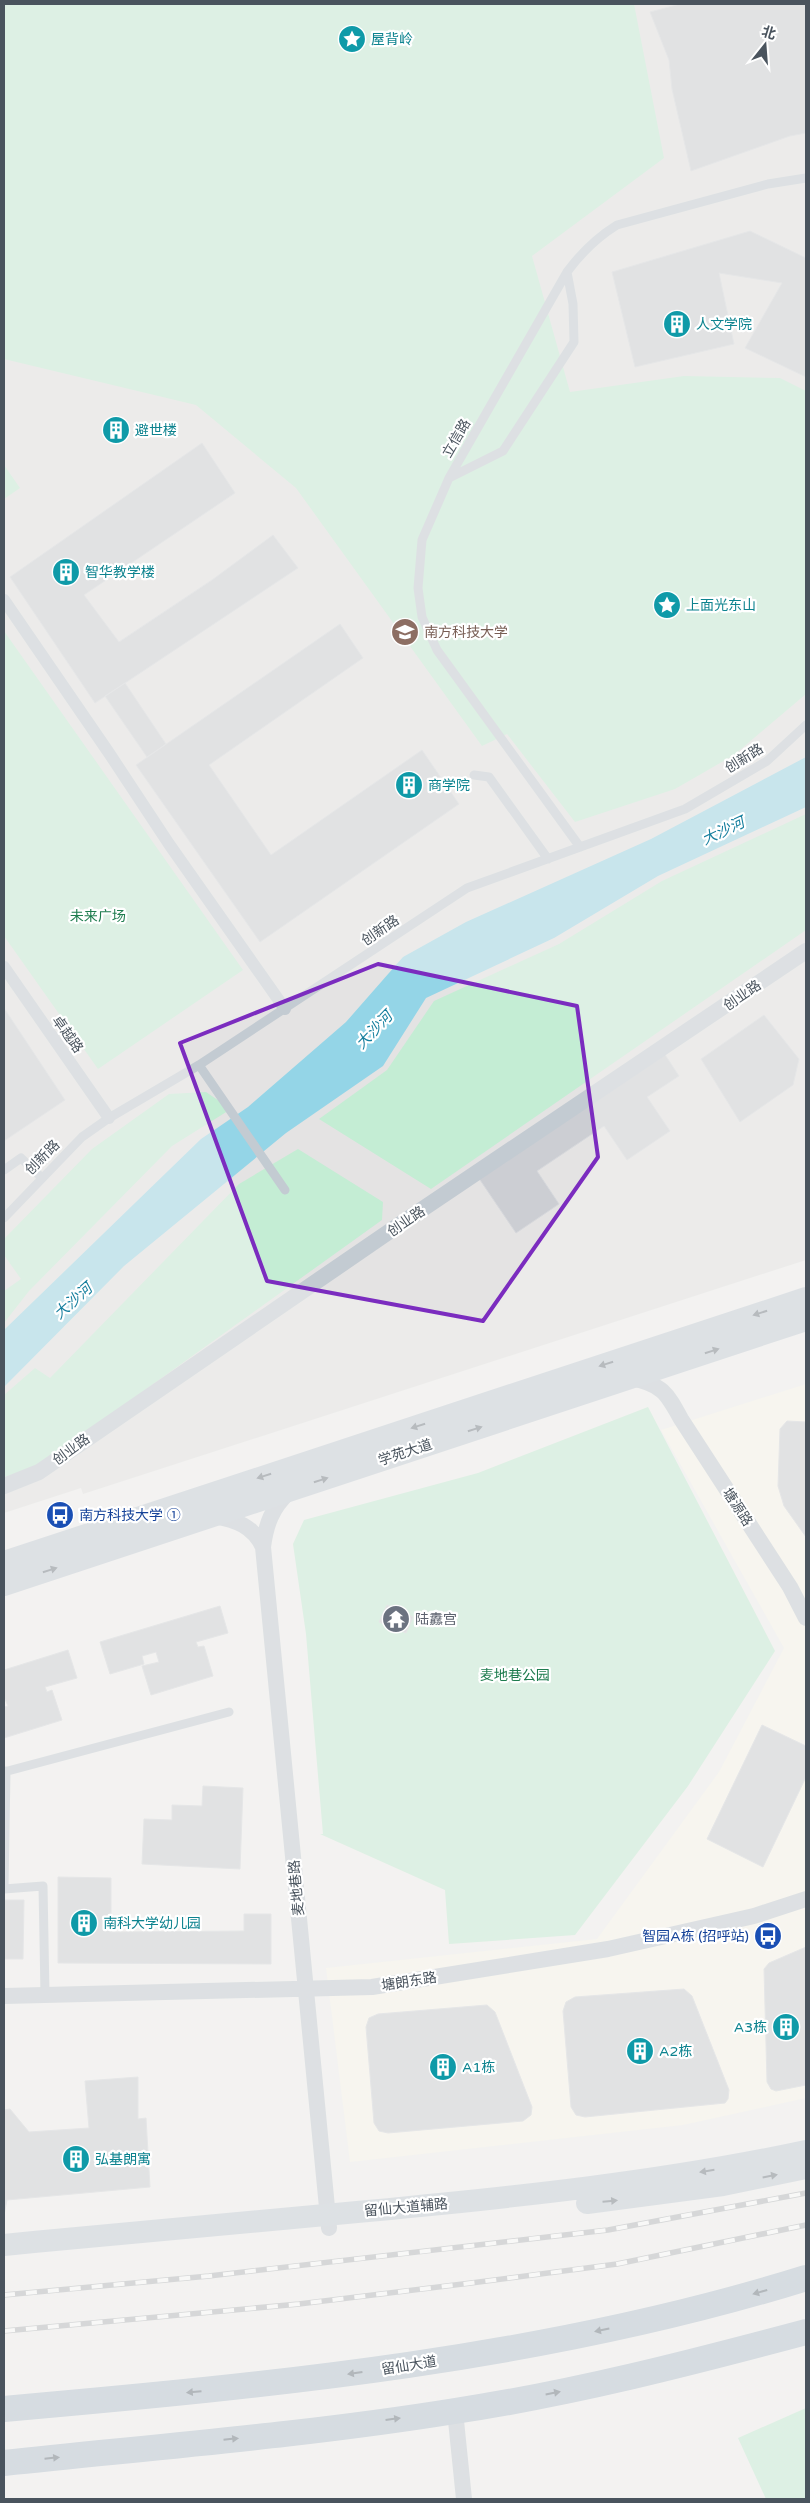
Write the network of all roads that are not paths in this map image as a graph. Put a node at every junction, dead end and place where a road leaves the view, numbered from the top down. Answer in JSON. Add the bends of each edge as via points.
{"nodes":[{"id":1,"x":806,"y":178,"type":"edge"},
{"id":2,"x":567,"y":272,"type":"junction"},
{"id":3,"x":449,"y":478,"type":"junction"},
{"id":4,"x":4,"y":600,"type":"edge"},
{"id":5,"x":806,"y":725,"type":"edge"},
{"id":6,"x":474,"y":775,"type":"dead end"},
{"id":7,"x":580,"y":847,"type":"junction"},
{"id":8,"x":548,"y":859,"type":"junction"},
{"id":9,"x":806,"y":951,"type":"edge"},
{"id":10,"x":4,"y":967,"type":"edge"},
{"id":11,"x":286,"y":1009,"type":"junction"},
{"id":12,"x":199,"y":1065,"type":"junction"},
{"id":13,"x":109,"y":1118,"type":"junction"},
{"id":14,"x":4,"y":1170,"type":"edge"},
{"id":15,"x":41,"y":1177,"type":"junction"},
{"id":16,"x":285,"y":1190,"type":"dead end"},
{"id":17,"x":4,"y":1218,"type":"edge"},
{"id":18,"x":806,"y":1298,"type":"edge"},
{"id":19,"x":806,"y":1320,"type":"edge"},
{"id":20,"x":679,"y":1362,"type":"junction"},
{"id":21,"x":629,"y":1378,"type":"junction"},
{"id":22,"x":669,"y":1397,"type":"junction"},
{"id":23,"x":4,"y":1486,"type":"edge"},
{"id":24,"x":290,"y":1490,"type":"junction"},
{"id":25,"x":214,"y":1516,"type":"junction"},
{"id":26,"x":263,"y":1547,"type":"junction"},
{"id":27,"x":4,"y":1562,"type":"edge"},
{"id":28,"x":4,"y":1585,"type":"edge"},
{"id":29,"x":806,"y":1618,"type":"edge"},
{"id":30,"x":229,"y":1712,"type":"dead end"},
{"id":31,"x":5,"y":1771,"type":"edge"},
{"id":32,"x":806,"y":1899,"type":"edge"},
{"id":33,"x":306,"y":1989,"type":"junction"},
{"id":34,"x":45,"y":1995,"type":"junction"},
{"id":35,"x":4,"y":1996,"type":"edge"},
{"id":36,"x":806,"y":2151,"type":"edge"},
{"id":37,"x":806,"y":2168,"type":"edge"},
{"id":38,"x":328,"y":2221,"type":"junction"},
{"id":39,"x":4,"y":2245,"type":"edge"},
{"id":40,"x":4,"y":2259,"type":"edge"},
{"id":41,"x":806,"y":2278,"type":"edge"},
{"id":42,"x":806,"y":2332,"type":"edge"},
{"id":43,"x":4,"y":2409,"type":"edge"},
{"id":44,"x":455,"y":2412,"type":"junction"},
{"id":45,"x":4,"y":2463,"type":"edge"},
{"id":46,"x":464,"y":2499,"type":"edge"}],
"edges":[{"from":1,"to":2,"type":"lane","name":"立信路","via":[[768,184],[617,225],[582,252]]},
{"from":2,"to":3,"type":"lane","name":"立信路"},
{"from":2,"to":3,"type":"lane","via":[[574,342],[503,451]]},
{"from":3,"to":7,"type":"lane","name":"立信路","via":[[422,540],[418,588],[422,617],[437,650]]},
{"from":4,"to":11,"type":"street","via":[[168,844]]},
{"from":5,"to":7,"type":"lane","name":"创新路","via":[[767,761],[685,808]]},
{"from":6,"to":8,"type":"lane","via":[[489,777]]},
{"from":7,"to":8,"type":"lane","name":"创新路"},
{"from":8,"to":11,"type":"lane","name":"创新路","via":[[467,888]]},
{"from":9,"to":23,"type":"street","name":"创业路","via":[[328,1273],[40,1472]]},
{"from":10,"to":13,"type":"street","name":"卓越路"},
{"from":11,"to":12,"type":"lane","name":"创新路"},
{"from":12,"to":13,"type":"lane","name":"创新路"},
{"from":12,"to":16,"type":"lane"},
{"from":13,"to":15,"type":"lane","name":"创新路","via":[[82,1137]]},
{"from":14,"to":15,"type":"lane","via":[[21,1158]]},
{"from":15,"to":17,"type":"lane","name":"创新路"},
{"from":18,"to":27,"type":"main road","name":"学苑大道","one_way":true},
{"from":20,"to":19,"type":"main road","name":"学苑大道","one_way":true},
{"from":20,"to":21,"type":"main road","name":"学苑大道"},
{"from":20,"to":22,"type":"street","via":[[670,1378]]},
{"from":21,"to":22,"type":"street","name":"塘源路","via":[[654,1384]]},
{"from":24,"to":21,"type":"main road","name":"学苑大道","one_way":true},
{"from":22,"to":29,"type":"street","name":"塘源路","via":[[790,1587]]},
{"from":24,"to":25,"type":"main road","name":"学苑大道"},
{"from":24,"to":26,"type":"street","name":"麦地巷路","via":[[270,1515]]},
{"from":25,"to":26,"type":"street","via":[[246,1526],[258,1535]]},
{"from":28,"to":25,"type":"main road","name":"学苑大道","one_way":true},
{"from":26,"to":33,"type":"street","name":"麦地巷路"},
{"from":30,"to":31,"type":"lane"},
{"from":31,"to":34,"type":"lane","via":[[4,1889],[43,1886]]},
{"from":32,"to":33,"type":"street","name":"塘朗东路","via":[[754,1916],[608,1950],[372,1987]]},
{"from":33,"to":34,"type":"street","name":"塘朗东路"},
{"from":33,"to":38,"type":"street","name":"麦地巷路"},
{"from":34,"to":35,"type":"street","name":"塘朗东路"},
{"from":36,"to":38,"type":"main road","name":"留仙大道辅路","one_way":true,"via":[[738,2166],[631,2183]]},
{"from":38,"to":37,"type":"main road","name":"留仙大道辅路","one_way":true,"via":[[633,2199]]},
{"from":38,"to":39,"type":"main road","name":"留仙大道辅路"},
{"from":38,"to":40,"type":"main road","name":"留仙大道辅路"},
{"from":41,"to":43,"type":"main road","name":"留仙大道","one_way":true,"via":[[639,2323],[495,2351],[311,2379]]},
{"from":44,"to":42,"type":"main road","one_way":true,"via":[[591,2386]]},
{"from":45,"to":44,"type":"main road","one_way":true},
{"from":44,"to":46,"type":"street"}]}
